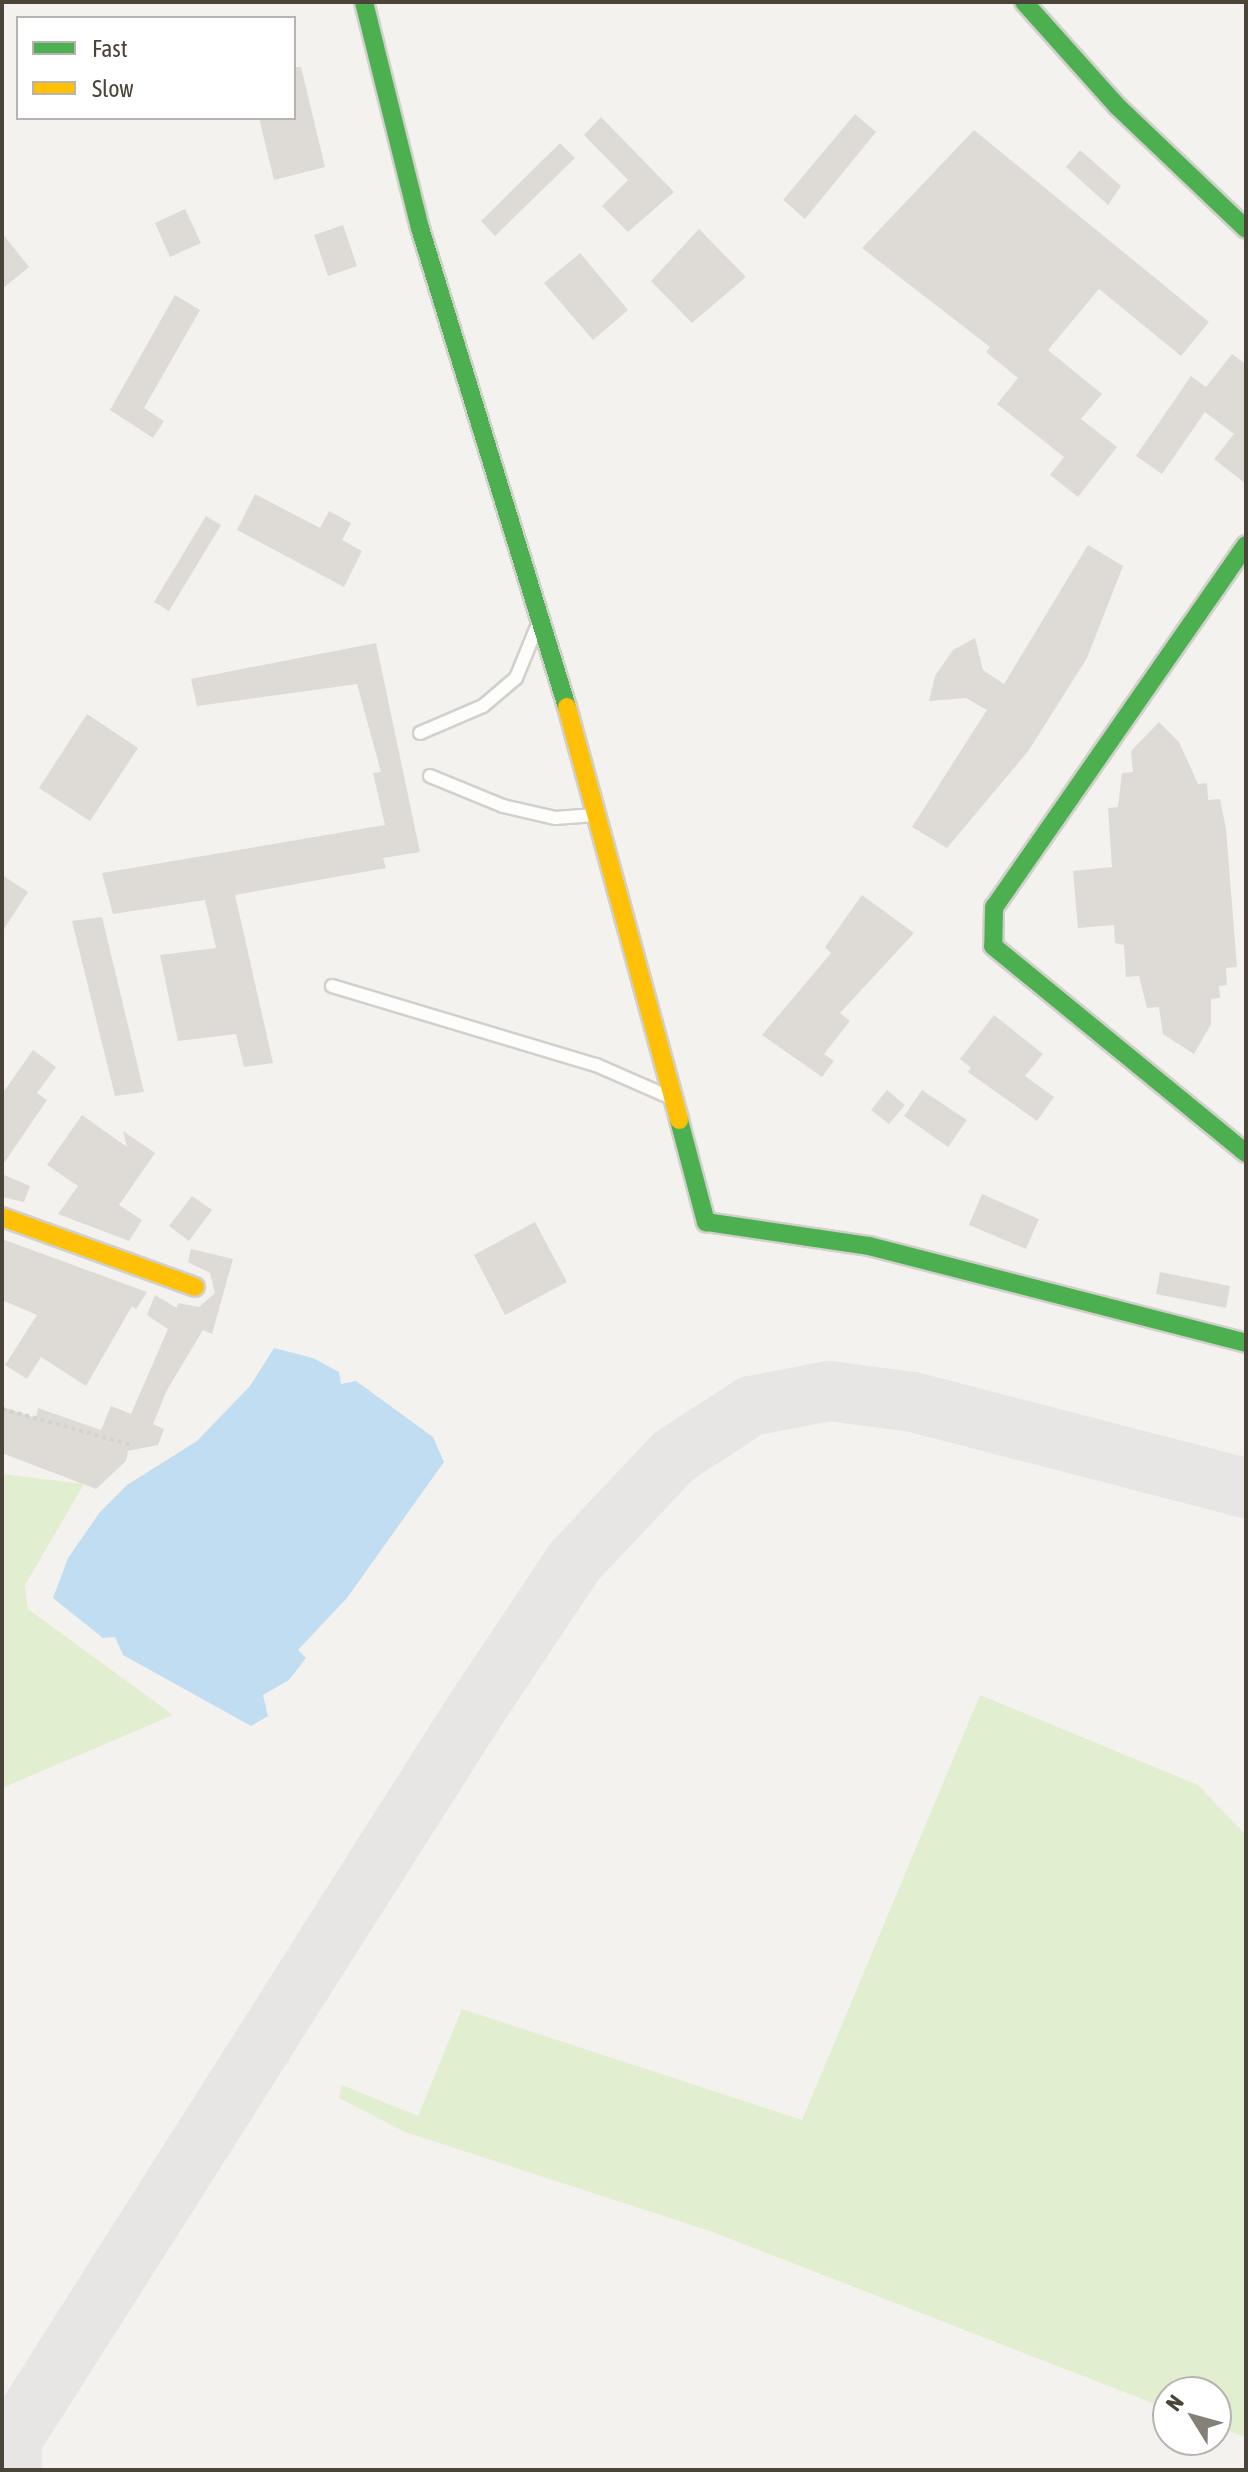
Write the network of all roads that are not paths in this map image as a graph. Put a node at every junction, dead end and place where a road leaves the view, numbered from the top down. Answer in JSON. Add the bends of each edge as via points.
{"nodes":[{"id":1,"x":364,"y":2,"type":"edge"},
{"id":2,"x":1024,"y":2,"type":"edge"},
{"id":3,"x":1051,"y":2,"type":"edge"},
{"id":4,"x":1112,"y":69,"type":"dead end"},
{"id":5,"x":1246,"y":229,"type":"edge"},
{"id":6,"x":1246,"y":545,"type":"edge"},
{"id":7,"x":540,"y":618,"type":"junction"},
{"id":8,"x":420,"y":733,"type":"dead end"},
{"id":9,"x":430,"y":776,"type":"dead end"},
{"id":10,"x":598,"y":815,"type":"junction"},
{"id":11,"x":332,"y":986,"type":"dead end"},
{"id":12,"x":673,"y":1099,"type":"junction"},
{"id":13,"x":1246,"y":1153,"type":"edge"},
{"id":14,"x":2,"y":1217,"type":"edge"},
{"id":15,"x":195,"y":1287,"type":"dead end"},
{"id":16,"x":1246,"y":1343,"type":"edge"}],
"edges":[{"from":1,"to":7,"type":"street","via":[[420,228]]},
{"from":2,"to":5,"type":"street","via":[[1107,96]]},
{"from":3,"to":4,"type":"street"},
{"from":6,"to":13,"type":"street","via":[[994,907],[993,946]]},
{"from":7,"to":8,"type":"lane","via":[[516,678],[483,706]]},
{"from":7,"to":10,"type":"street"},
{"from":9,"to":10,"type":"lane","via":[[542,815]]},
{"from":10,"to":12,"type":"street"},
{"from":11,"to":12,"type":"lane","via":[[596,1065]]},
{"from":12,"to":16,"type":"street","via":[[706,1222],[869,1246]]},
{"from":14,"to":15,"type":"street"}]}
